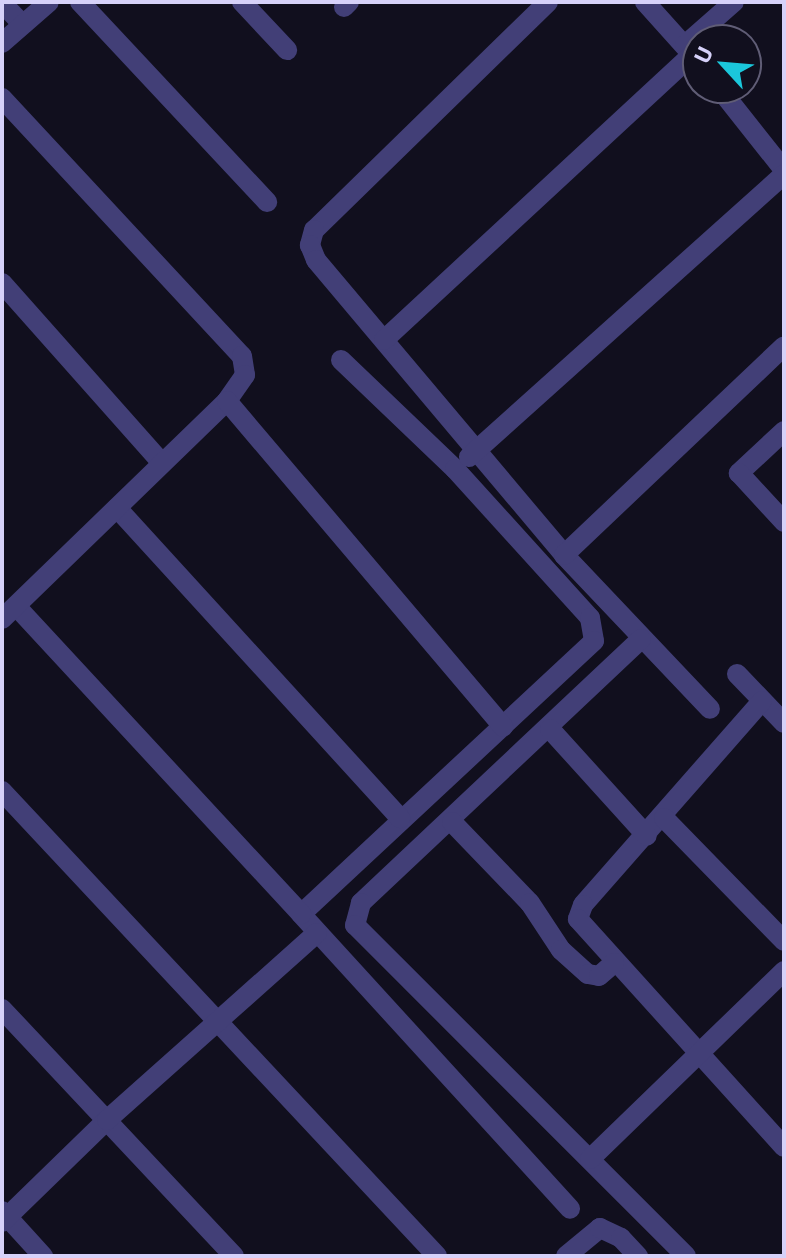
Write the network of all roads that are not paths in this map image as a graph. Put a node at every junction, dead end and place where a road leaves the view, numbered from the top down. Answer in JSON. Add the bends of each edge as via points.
{"nodes":[{"id":1,"x":49,"y":2,"type":"edge"},
{"id":2,"x":80,"y":2,"type":"edge"},
{"id":3,"x":242,"y":2,"type":"edge"},
{"id":4,"x":548,"y":2,"type":"edge"},
{"id":5,"x":645,"y":2,"type":"edge"},
{"id":6,"x":734,"y":2,"type":"edge"},
{"id":7,"x":2,"y":3,"type":"edge"},
{"id":8,"x":22,"y":24,"type":"junction"},
{"id":9,"x":716,"y":24,"type":"edge"},
{"id":10,"x":682,"y":42,"type":"edge"},
{"id":11,"x":2,"y":43,"type":"edge"},
{"id":12,"x":287,"y":50,"type":"dead end"},
{"id":13,"x":682,"y":62,"type":"edge"},
{"id":14,"x":2,"y":98,"type":"edge"},
{"id":15,"x":733,"y":104,"type":"edge"},
{"id":16,"x":781,"y":161,"type":"edge"},
{"id":17,"x":267,"y":202,"type":"dead end"},
{"id":18,"x":2,"y":283,"type":"edge"},
{"id":19,"x":384,"y":340,"type":"junction"},
{"id":20,"x":784,"y":346,"type":"edge"},
{"id":21,"x":341,"y":360,"type":"dead end"},
{"id":22,"x":227,"y":401,"type":"junction"},
{"id":23,"x":784,"y":431,"type":"edge"},
{"id":24,"x":466,"y":459,"type":"junction"},
{"id":25,"x":162,"y":463,"type":"junction"},
{"id":26,"x":117,"y":508,"type":"junction"},
{"id":27,"x":784,"y":522,"type":"edge"},
{"id":28,"x":564,"y":555,"type":"junction"},
{"id":29,"x":9,"y":612,"type":"edge"},
{"id":30,"x":641,"y":639,"type":"junction"},
{"id":31,"x":737,"y":674,"type":"dead end"},
{"id":32,"x":762,"y":701,"type":"junction"},
{"id":33,"x":710,"y":709,"type":"dead end"},
{"id":34,"x":784,"y":723,"type":"edge"},
{"id":35,"x":503,"y":727,"type":"junction"},
{"id":36,"x":550,"y":729,"type":"junction"},
{"id":37,"x":2,"y":791,"type":"edge"},
{"id":38,"x":407,"y":815,"type":"junction"},
{"id":39,"x":664,"y":818,"type":"junction"},
{"id":40,"x":452,"y":822,"type":"junction"},
{"id":41,"x":430,"y":836,"type":"junction"},
{"id":42,"x":647,"y":836,"type":"junction"},
{"id":43,"x":301,"y":914,"type":"junction"},
{"id":44,"x":317,"y":933,"type":"junction"},
{"id":45,"x":784,"y":941,"type":"edge"},
{"id":46,"x":614,"y":963,"type":"junction"},
{"id":47,"x":784,"y":971,"type":"edge"},
{"id":48,"x":2,"y":1009,"type":"edge"},
{"id":49,"x":214,"y":1023,"type":"junction"},
{"id":50,"x":699,"y":1055,"type":"junction"},
{"id":51,"x":107,"y":1120,"type":"junction"},
{"id":52,"x":784,"y":1147,"type":"edge"},
{"id":53,"x":590,"y":1159,"type":"junction"},
{"id":54,"x":570,"y":1209,"type":"dead end"},
{"id":55,"x":4,"y":1216,"type":"edge"},
{"id":56,"x":43,"y":1256,"type":"edge"},
{"id":57,"x":234,"y":1256,"type":"edge"},
{"id":58,"x":437,"y":1256,"type":"edge"},
{"id":59,"x":566,"y":1256,"type":"edge"},
{"id":60,"x":638,"y":1256,"type":"edge"},
{"id":61,"x":686,"y":1256,"type":"edge"}],
"edges":[{"from":1,"to":8,"type":"street"},
{"from":2,"to":17,"type":"street"},
{"from":3,"to":12,"type":"street"},
{"from":4,"to":19,"type":"street","via":[[314,230],[310,245],[316,260]]},
{"from":5,"to":10,"type":"street"},
{"from":6,"to":9,"type":"street"},
{"from":7,"to":8,"type":"street"},
{"from":8,"to":11,"type":"street"},
{"from":13,"to":19,"type":"street"},
{"from":14,"to":22,"type":"street","via":[[242,356],[245,375]]},
{"from":15,"to":16,"type":"street"},
{"from":16,"to":24,"type":"street"},
{"from":18,"to":25,"type":"street"},
{"from":19,"to":24,"type":"street"},
{"from":20,"to":28,"type":"street"},
{"from":21,"to":24,"type":"street"},
{"from":22,"to":25,"type":"street"},
{"from":22,"to":35,"type":"street"},
{"from":23,"to":27,"type":"street","via":[[739,473]]},
{"from":24,"to":28,"type":"street"},
{"from":24,"to":35,"type":"street","via":[[593,625],[591,646]]},
{"from":25,"to":26,"type":"street"},
{"from":26,"to":29,"type":"street"},
{"from":26,"to":38,"type":"street"},
{"from":28,"to":30,"type":"street"},
{"from":29,"to":43,"type":"street"},
{"from":30,"to":33,"type":"street"},
{"from":30,"to":36,"type":"street"},
{"from":31,"to":32,"type":"street"},
{"from":32,"to":34,"type":"street"},
{"from":32,"to":39,"type":"street"},
{"from":35,"to":38,"type":"street"},
{"from":36,"to":40,"type":"street"},
{"from":36,"to":42,"type":"street"},
{"from":37,"to":49,"type":"street"},
{"from":38,"to":41,"type":"street"},
{"from":38,"to":43,"type":"street"},
{"from":39,"to":42,"type":"street"},
{"from":39,"to":45,"type":"street"},
{"from":40,"to":41,"type":"street"},
{"from":40,"to":46,"type":"street","via":[[530,903],[576,964],[595,977]]},
{"from":41,"to":53,"type":"street","via":[[361,903],[355,915],[357,932]]},
{"from":42,"to":46,"type":"street","via":[[579,913],[584,929]]},
{"from":43,"to":44,"type":"street"},
{"from":44,"to":49,"type":"street"},
{"from":44,"to":54,"type":"street"},
{"from":46,"to":50,"type":"street"},
{"from":47,"to":50,"type":"street"},
{"from":48,"to":51,"type":"street"},
{"from":49,"to":51,"type":"street"},
{"from":49,"to":58,"type":"street"},
{"from":50,"to":52,"type":"street"},
{"from":50,"to":53,"type":"street"},
{"from":51,"to":55,"type":"street"},
{"from":51,"to":57,"type":"street"},
{"from":53,"to":61,"type":"street"},
{"from":55,"to":56,"type":"street"},
{"from":59,"to":60,"type":"street","via":[[600,1228],[621,1238]]}]}
